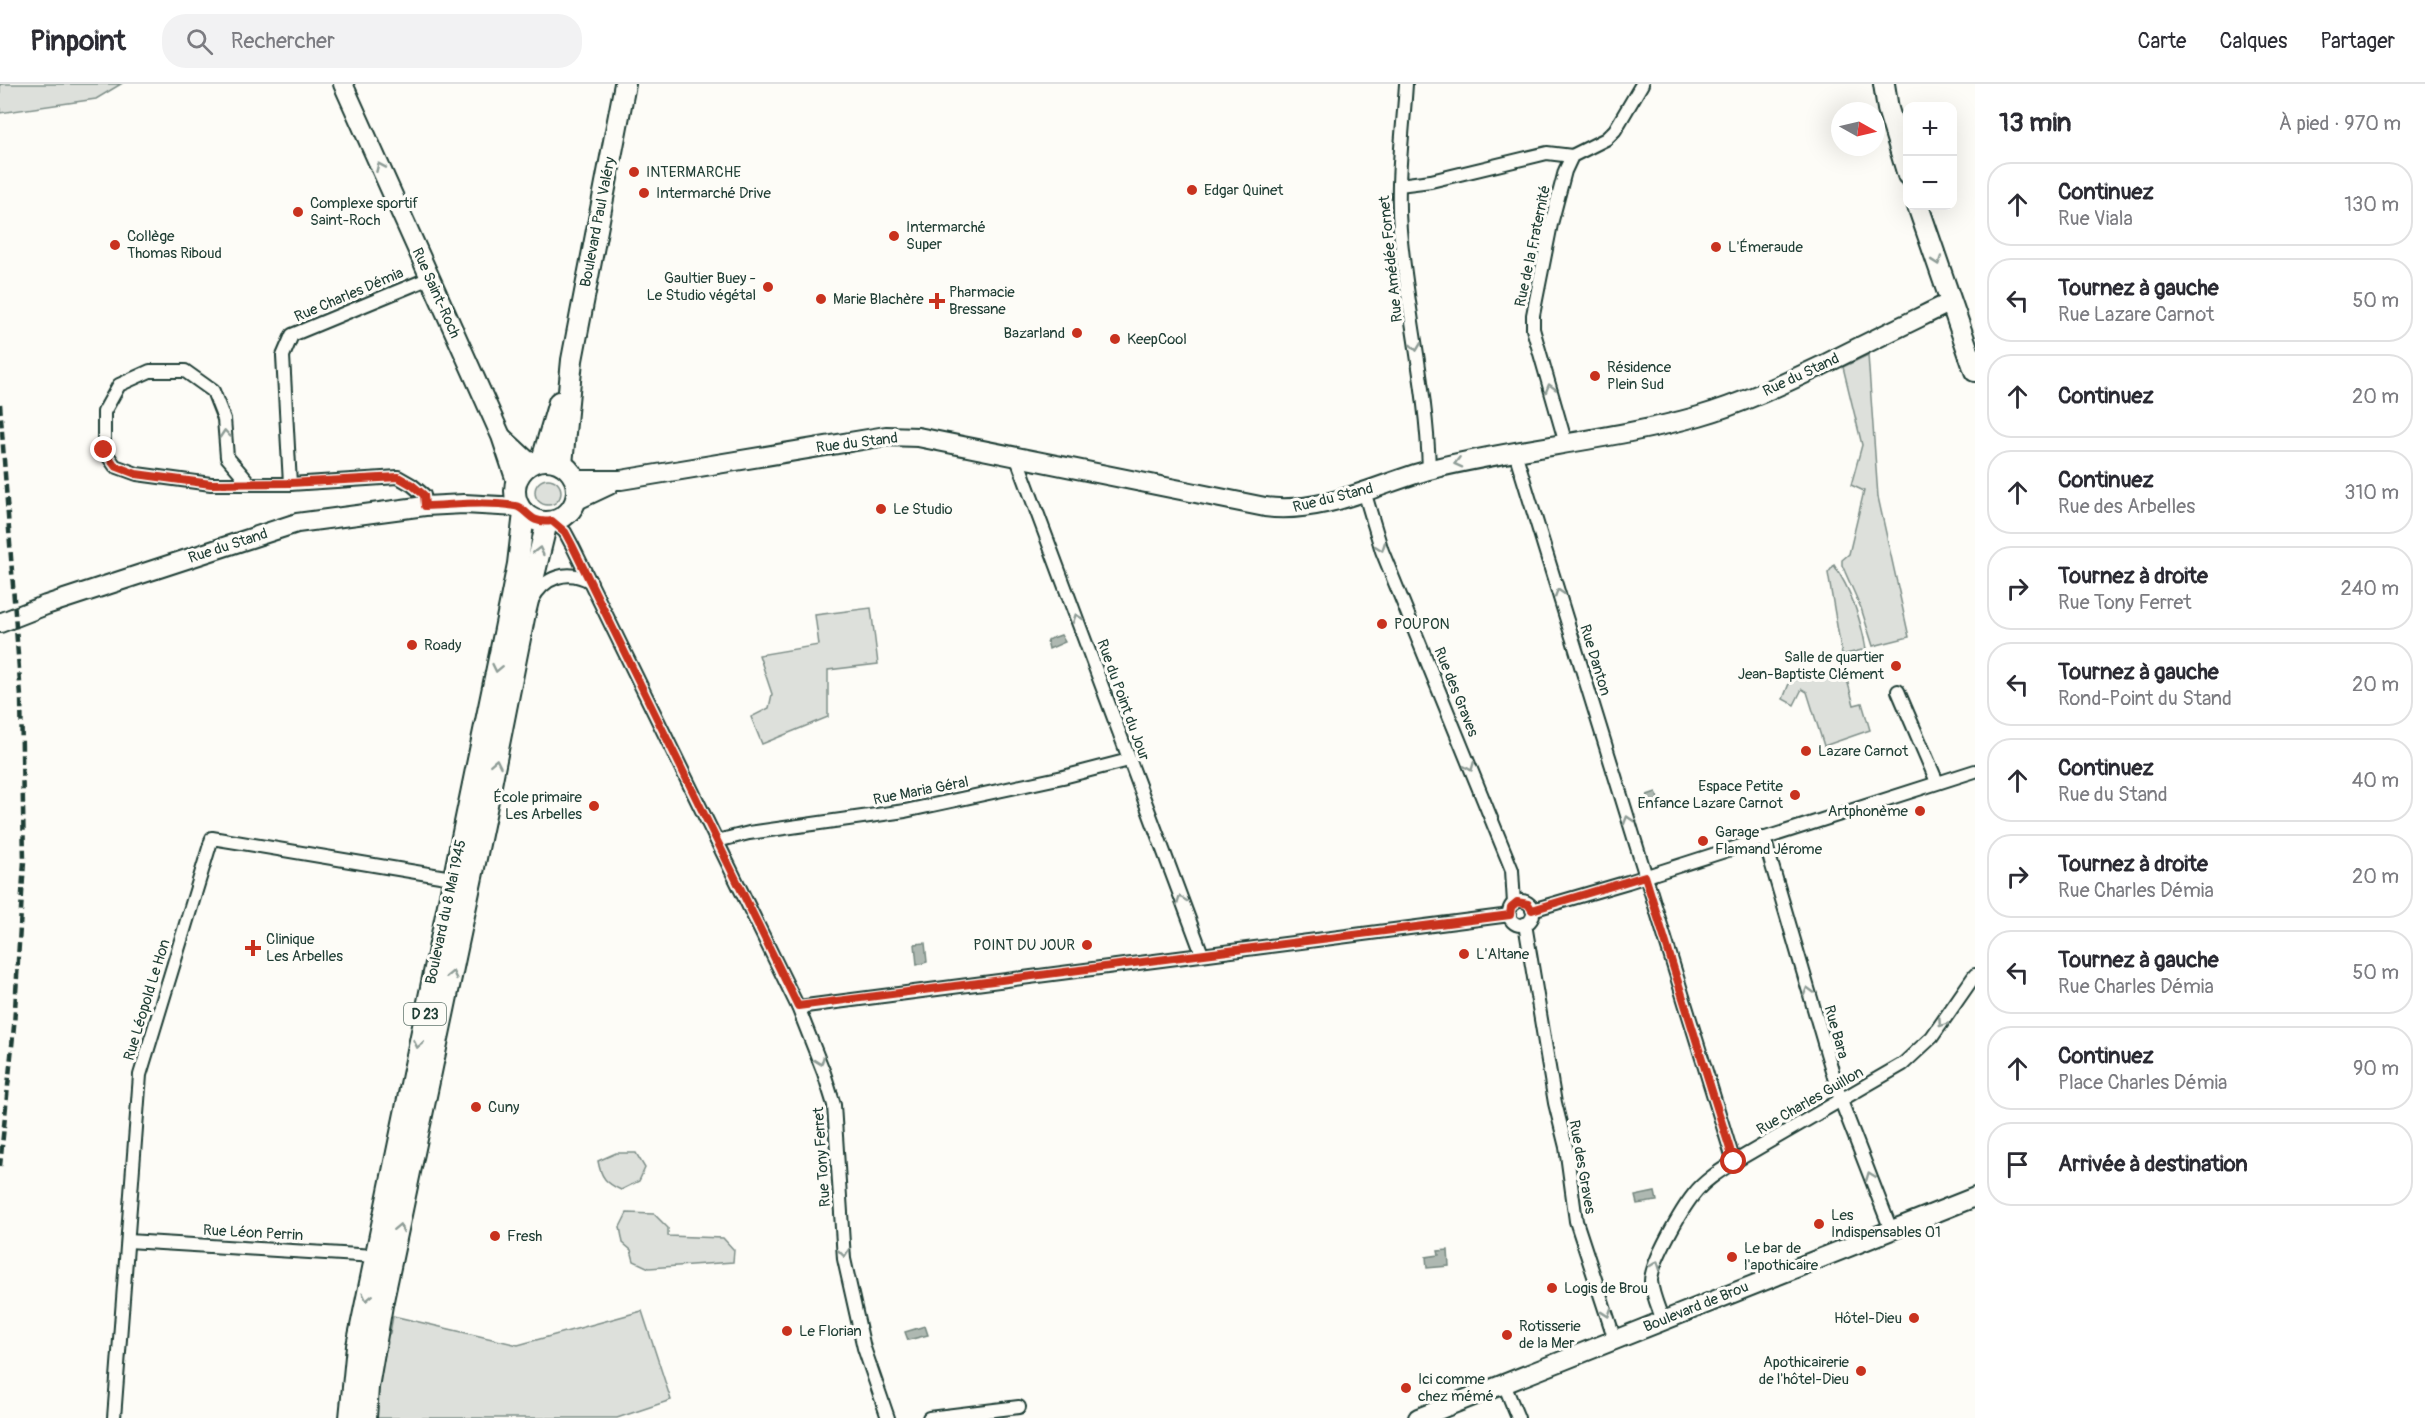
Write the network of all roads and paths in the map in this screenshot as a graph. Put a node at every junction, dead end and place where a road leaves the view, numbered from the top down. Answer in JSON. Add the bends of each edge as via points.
{"nodes":[{"id":1,"x":343,"y":84,"type":"edge"},
{"id":2,"x":625,"y":84,"type":"edge"},
{"id":3,"x":1406,"y":84,"type":"edge"},
{"id":4,"x":1642,"y":84,"type":"edge"},
{"id":5,"x":1877,"y":84,"type":"edge"},
{"id":6,"x":1884,"y":84,"type":"edge"},
{"id":7,"x":1896,"y":84,"type":"edge"},
{"id":8,"x":1888,"y":109,"type":"junction"},
{"id":9,"x":1572,"y":156,"type":"junction"},
{"id":10,"x":1903,"y":158,"type":"edge"},
{"id":11,"x":1399,"y":185,"type":"junction"},
{"id":12,"x":1919,"y":210,"type":"edge"},
{"id":13,"x":430,"y":278,"type":"junction"},
{"id":14,"x":1951,"y":302,"type":"junction"},
{"id":15,"x":572,"y":360,"type":"junction"},
{"id":16,"x":1975,"y":371,"type":"edge"},
{"id":17,"x":501,"y":436,"type":"junction"},
{"id":18,"x":1566,"y":444,"type":"junction"},
{"id":19,"x":1515,"y":452,"type":"junction"},
{"id":20,"x":1016,"y":456,"type":"junction"},
{"id":21,"x":537,"y":462,"type":"junction"},
{"id":22,"x":562,"y":464,"type":"junction"},
{"id":23,"x":1429,"y":470,"type":"junction"},
{"id":24,"x":575,"y":480,"type":"junction"},
{"id":25,"x":621,"y":480,"type":"junction"},
{"id":26,"x":290,"y":483,"type":"junction"},
{"id":27,"x":249,"y":484,"type":"junction"},
{"id":28,"x":1364,"y":491,"type":"junction"},
{"id":29,"x":519,"y":497,"type":"junction"},
{"id":30,"x":575,"y":501,"type":"junction"},
{"id":31,"x":425,"y":506,"type":"junction"},
{"id":32,"x":550,"y":521,"type":"junction"},
{"id":33,"x":591,"y":582,"type":"junction"},
{"id":34,"x":525,"y":613,"type":"junction"},
{"id":35,"x":0,"y":623,"type":"edge"},
{"id":36,"x":1898,"y":691,"type":"dead end"},
{"id":37,"x":1129,"y":760,"type":"junction"},
{"id":38,"x":1975,"y":771,"type":"edge"},
{"id":39,"x":1937,"y":782,"type":"junction"},
{"id":40,"x":1764,"y":838,"type":"junction"},
{"id":41,"x":717,"y":841,"type":"junction"},
{"id":42,"x":1645,"y":876,"type":"junction"},
{"id":43,"x":452,"y":879,"type":"junction"},
{"id":44,"x":1512,"y":909,"type":"junction"},
{"id":45,"x":1532,"y":910,"type":"junction"},
{"id":46,"x":1525,"y":924,"type":"junction"},
{"id":47,"x":1202,"y":954,"type":"junction"},
{"id":48,"x":1975,"y":975,"type":"edge"},
{"id":49,"x":798,"y":1006,"type":"junction"},
{"id":50,"x":1841,"y":1101,"type":"junction"},
{"id":51,"x":1734,"y":1162,"type":"junction"},
{"id":52,"x":1975,"y":1197,"type":"edge"},
{"id":53,"x":1891,"y":1230,"type":"junction"},
{"id":54,"x":128,"y":1241,"type":"junction"},
{"id":55,"x":375,"y":1256,"type":"junction"},
{"id":56,"x":1663,"y":1321,"type":"junction"},
{"id":57,"x":1615,"y":1340,"type":"junction"},
{"id":58,"x":1504,"y":1384,"type":"junction"},
{"id":59,"x":1019,"y":1407,"type":"dead end"},
{"id":60,"x":114,"y":1418,"type":"edge"},
{"id":61,"x":350,"y":1418,"type":"edge"},
{"id":62,"x":366,"y":1418,"type":"edge"},
{"id":63,"x":888,"y":1418,"type":"edge"},
{"id":64,"x":928,"y":1418,"type":"edge"},
{"id":65,"x":1418,"y":1418,"type":"edge"},
{"id":66,"x":1518,"y":1418,"type":"edge"}],
"edges":[{"from":13,"to":1,"type":"street","name":"Rue Saint-Roch","one_way":true},
{"from":2,"to":15,"type":"main road","name":"Boulevard Paul Valéry"},
{"from":3,"to":11,"type":"street"},
{"from":4,"to":9,"type":"street","via":[[1606,140]]},
{"from":5,"to":8,"type":"street"},
{"from":6,"to":8,"type":"main road"},
{"from":7,"to":8,"type":"street"},
{"from":8,"to":10,"type":"main road"},
{"from":9,"to":11,"type":"street","name":"Rue Amédée Fornet","via":[[1547,153]]},
{"from":18,"to":9,"type":"street","name":"Rue de la Fraternité","one_way":true,"via":[[1533,329],[1533,315],[1565,171]]},
{"from":11,"to":23,"type":"street","name":"Rue Amédée Fornet","one_way":true,"via":[[1402,252]]},
{"from":12,"to":14,"type":"main road","one_way":true},
{"from":13,"to":17,"type":"street","name":"Rue Saint-Roch"},
{"from":13,"to":26,"type":"street","name":"Rue Charles Démia","via":[[292,335],[283,356]]},
{"from":14,"to":16,"type":"main road"},
{"from":14,"to":18,"type":"street","name":"Rue du Stand","via":[[1763,393],[1700,416]]},
{"from":15,"to":21,"type":"main road","name":"Boulevard Paul Valéry"},
{"from":15,"to":22,"type":"main road","name":"Boulevard Paul Valéry"},
{"from":17,"to":21,"type":"street","name":"Rue Saint-Roch"},
{"from":17,"to":29,"type":"street","name":"Rue Saint-Roch"},
{"from":18,"to":19,"type":"street","name":"Rue du Stand"},
{"from":19,"to":23,"type":"street","name":"Rue du Stand","one_way":true},
{"from":42,"to":19,"type":"street","name":"Rue Danton","one_way":true},
{"from":20,"to":25,"type":"street","name":"Rue du Stand","via":[[918,437],[886,436]]},
{"from":20,"to":28,"type":"street","name":"Rue du Stand","via":[[1282,509],[1312,506]]},
{"from":37,"to":20,"type":"street","name":"Rue du Point du Jour","one_way":true},
{"from":21,"to":22,"type":"main road"},
{"from":21,"to":29,"type":"main road","via":[[525,468]]},
{"from":22,"to":24,"type":"main road"},
{"from":23,"to":28,"type":"street","name":"Rue du Stand"},
{"from":24,"to":25,"type":"street","name":"Rue du Stand"},
{"from":24,"to":30,"type":"main road"},
{"from":25,"to":30,"type":"street","name":"Rue du Stand"},
{"from":26,"to":27,"type":"street"},
{"from":26,"to":31,"type":"street","via":[[398,477],[424,495]]},
{"from":27,"to":27,"type":"street","one_way":true,"via":[[227,458],[224,419],[213,391],[184,371],[150,371],[119,386],[104,412],[104,450],[115,466],[136,474],[200,483]]},
{"from":28,"to":44,"type":"street","name":"Rue des Graves","one_way":true,"via":[[1382,551],[1512,870]]},
{"from":29,"to":31,"type":"street","name":"Rue du Stand"},
{"from":29,"to":32,"type":"main road","via":[[531,518]]},
{"from":29,"to":43,"type":"main road","name":"Boulevard du 8 Mai 1945","number":"D 23","one_way":true,"via":[[509,611]]},
{"from":30,"to":32,"type":"main road","via":[[565,516]]},
{"from":31,"to":35,"type":"street","name":"Rue du Stand","via":[[297,523]]},
{"from":32,"to":33,"type":"street","name":"Rue Tony Ferret","via":[[565,532]]},
{"from":34,"to":32,"type":"main road","name":"Boulevard du 8 Mai 1945","number":"D 23","one_way":true},
{"from":33,"to":34,"type":"street","via":[[577,576],[552,578],[535,594]]},
{"from":33,"to":41,"type":"street","name":"Rue Tony Ferret"},
{"from":62,"to":34,"type":"main road","name":"Boulevard du 8 Mai 1945","number":"D 23","one_way":true,"via":[[382,1305],[444,1039]]},
{"from":36,"to":39,"type":"street"},
{"from":37,"to":41,"type":"street","name":"Rue Maria Géral","via":[[904,811]]},
{"from":47,"to":37,"type":"street","name":"Rue du Point du Jour","one_way":true},
{"from":38,"to":39,"type":"street"},
{"from":39,"to":40,"type":"street"},
{"from":40,"to":42,"type":"street"},
{"from":50,"to":40,"type":"street","name":"Rue Bara","one_way":true},
{"from":41,"to":49,"type":"street","name":"Rue Tony Ferret"},
{"from":42,"to":45,"type":"street"},
{"from":42,"to":51,"type":"street","name":"Rue Danton"},
{"from":43,"to":54,"type":"street","name":"Rue Léopold Le Hon","via":[[212,838],[140,1075]]},
{"from":43,"to":55,"type":"main road","name":"Boulevard du 8 Mai 1945","number":"D 23","one_way":true},
{"from":44,"to":45,"type":"street","via":[[1525,902]]},
{"from":44,"to":46,"type":"street","via":[[1515,923]]},
{"from":44,"to":47,"type":"street"},
{"from":45,"to":46,"type":"street","via":[[1531,920]]},
{"from":46,"to":57,"type":"street","name":"Rue des Graves","one_way":true,"via":[[1576,1221]]},
{"from":47,"to":49,"type":"street"},
{"from":48,"to":50,"type":"street","name":"Rue Charles Guillon","one_way":true,"via":[[1919,1051]]},
{"from":49,"to":63,"type":"street","name":"Rue Tony Ferret","one_way":true,"via":[[834,1105],[844,1258],[864,1348]]},
{"from":50,"to":51,"type":"street","name":"Rue Charles Guillon"},
{"from":53,"to":50,"type":"street","name":"Rue Bara","one_way":true},
{"from":56,"to":51,"type":"street","name":"Rue Charles Guillon","one_way":true,"via":[[1651,1281],[1662,1248],[1694,1194]]},
{"from":52,"to":53,"type":"street","name":"Boulevard de Brou"},
{"from":53,"to":56,"type":"street","name":"Boulevard de Brou"},
{"from":54,"to":55,"type":"street","name":"Rue Léon Perrin"},
{"from":54,"to":60,"type":"street","name":"Rue Léopold Le Hon"},
{"from":55,"to":61,"type":"main road","name":"Boulevard du 8 Mai 1945","number":"D 23","one_way":true,"via":[[357,1346]]},
{"from":56,"to":57,"type":"street","name":"Boulevard de Brou"},
{"from":57,"to":58,"type":"street","name":"Boulevard de Brou"},
{"from":58,"to":65,"type":"street","name":"Boulevard de Brou"},
{"from":58,"to":66,"type":"street"},
{"from":59,"to":64,"type":"street"}]}
